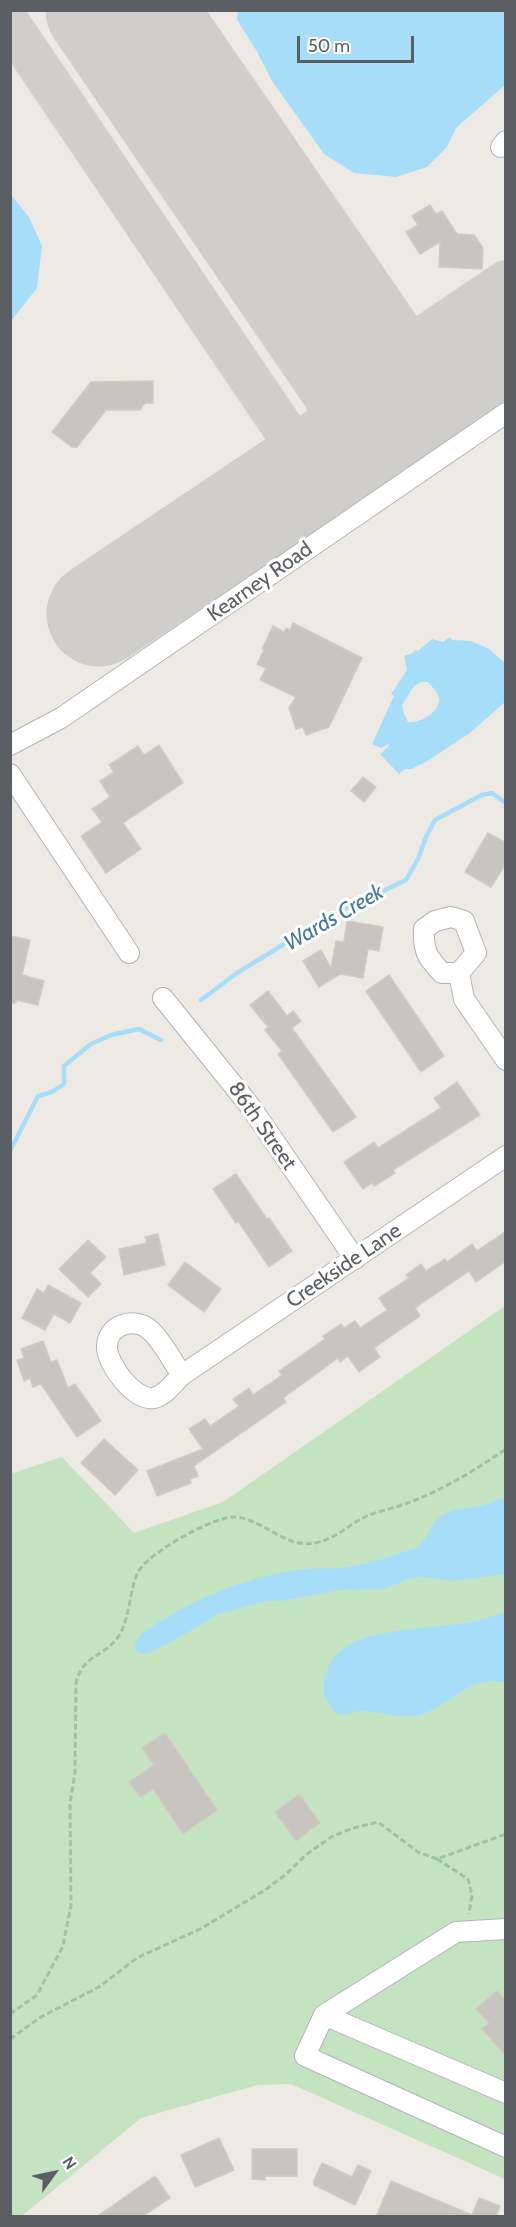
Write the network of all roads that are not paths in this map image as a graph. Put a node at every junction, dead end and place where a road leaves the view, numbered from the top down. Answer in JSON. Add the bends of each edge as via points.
{"nodes":[{"id":1,"x":506,"y":413,"type":"edge"},
{"id":2,"x":10,"y":745,"type":"edge"},
{"id":3,"x":10,"y":774,"type":"edge"},
{"id":4,"x":129,"y":953,"type":"dead end"},
{"id":5,"x":459,"y":973,"type":"dead end"},
{"id":6,"x":163,"y":998,"type":"dead end"},
{"id":7,"x":506,"y":1060,"type":"edge"},
{"id":8,"x":506,"y":1156,"type":"edge"},
{"id":9,"x":355,"y":1259,"type":"junction"},
{"id":10,"x":182,"y":1375,"type":"dead end"},
{"id":11,"x":506,"y":1929,"type":"edge"},
{"id":12,"x":324,"y":2015,"type":"junction"},
{"id":13,"x":506,"y":2093,"type":"edge"},
{"id":14,"x":506,"y":2147,"type":"edge"}],
"edges":[{"from":1,"to":2,"type":"street","name":"Kearney Road","via":[[61,718]]},
{"from":3,"to":4,"type":"street"},
{"from":5,"to":7,"type":"street","via":[[464,999]]},
{"from":6,"to":9,"type":"street","name":"86th Street","via":[[250,1106]]},
{"from":8,"to":9,"type":"street","name":"Creekside Lane"},
{"from":9,"to":10,"type":"street","name":"Creekside Lane"},
{"from":11,"to":12,"type":"street","via":[[456,1932]]},
{"from":12,"to":13,"type":"street"},
{"from":12,"to":14,"type":"street","via":[[305,2056]]}]}
